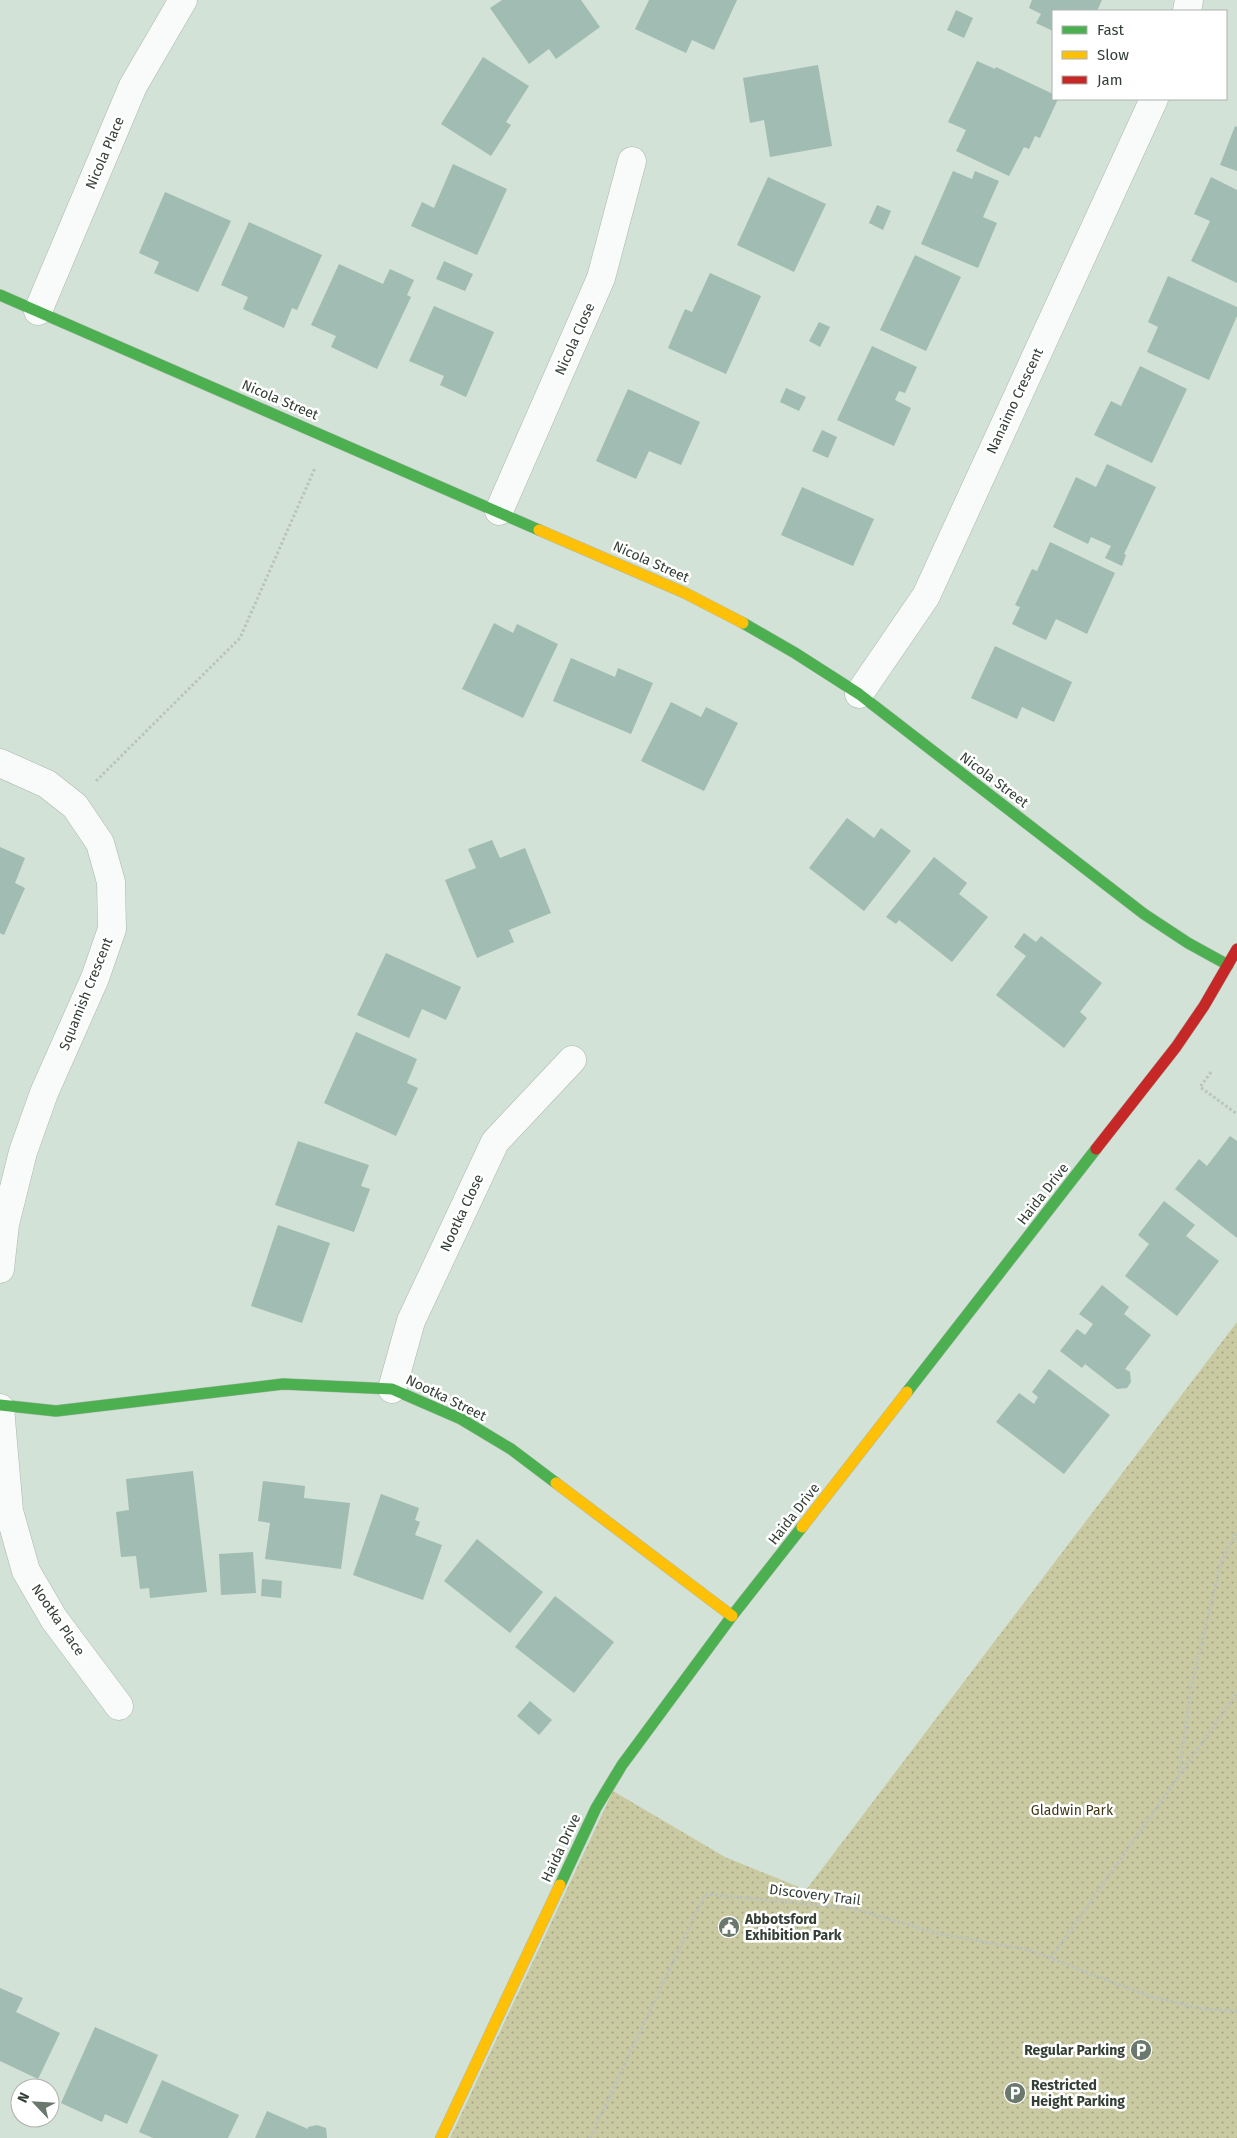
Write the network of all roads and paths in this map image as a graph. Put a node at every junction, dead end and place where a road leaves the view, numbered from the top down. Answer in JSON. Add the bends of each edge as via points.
{"nodes":[{"id":1,"x":184,"y":0,"type":"edge"},
{"id":2,"x":1154,"y":100,"type":"edge"},
{"id":3,"x":632,"y":161,"type":"dead end"},
{"id":4,"x":0,"y":295,"type":"edge"},
{"id":5,"x":38,"y":312,"type":"junction"},
{"id":6,"x":329,"y":438,"type":"junction"},
{"id":7,"x":499,"y":511,"type":"junction"},
{"id":8,"x":859,"y":694,"type":"junction"},
{"id":9,"x":0,"y":763,"type":"edge"},
{"id":10,"x":74,"y":806,"type":"junction"},
{"id":11,"x":1237,"y":949,"type":"edge"},
{"id":12,"x":1228,"y":965,"type":"junction"},
{"id":13,"x":572,"y":1060,"type":"dead end"},
{"id":14,"x":1211,"y":1072,"type":"dead end"},
{"id":15,"x":1237,"y":1114,"type":"edge"},
{"id":16,"x":0,"y":1269,"type":"edge"},
{"id":17,"x":392,"y":1389,"type":"junction"},
{"id":18,"x":0,"y":1406,"type":"edge"},
{"id":19,"x":1237,"y":1532,"type":"edge"},
{"id":20,"x":732,"y":1616,"type":"junction"},
{"id":21,"x":1237,"y":1693,"type":"edge"},
{"id":22,"x":119,"y":1706,"type":"dead end"},
{"id":23,"x":1179,"y":1775,"type":"junction"},
{"id":24,"x":1051,"y":1958,"type":"junction"},
{"id":25,"x":1237,"y":2011,"type":"edge"},
{"id":26,"x":441,"y":2138,"type":"edge"},
{"id":27,"x":590,"y":2138,"type":"edge"}],
"edges":[{"from":1,"to":5,"type":"street","name":"Nicola Place","via":[[133,86]]},
{"from":2,"to":8,"type":"street","name":"Nanaimo Crescent","via":[[926,596]]},
{"from":3,"to":7,"type":"street","name":"Nicola Close","via":[[601,278]]},
{"from":4,"to":5,"type":"street","name":"Nicola Street"},
{"from":5,"to":6,"type":"street","name":"Nicola Street"},
{"from":6,"to":7,"type":"street","name":"Nicola Street"},
{"from":6,"to":10,"type":"path","via":[[240,638],[103,773]]},
{"from":7,"to":8,"type":"street","name":"Nicola Street","via":[[685,592],[745,622],[811,660]]},
{"from":8,"to":12,"type":"street","name":"Nicola Street","via":[[1144,914]]},
{"from":9,"to":10,"type":"street","name":"Squamish Crescent","via":[[47,784]]},
{"from":10,"to":16,"type":"street","name":"Squamish Crescent","via":[[100,843],[111,882],[112,929],[95,978],[44,1093],[22,1152],[5,1224]]},
{"from":11,"to":12,"type":"street","name":"Haida Drive"},
{"from":12,"to":20,"type":"street","name":"Haida Drive","via":[[1176,1046]]},
{"from":13,"to":17,"type":"street","name":"Nootka Close","via":[[495,1142],[411,1320]]},
{"from":14,"to":15,"type":"path","via":[[1200,1087]]},
{"from":17,"to":18,"type":"street","name":"Nootka Street","via":[[283,1384],[56,1411]]},
{"from":17,"to":20,"type":"street","name":"Nootka Street","via":[[461,1419],[511,1449]]},
{"from":18,"to":22,"type":"street","name":"Nootka Place","via":[[10,1512],[26,1571],[54,1619]]},
{"from":19,"to":23,"type":"path","via":[[1221,1562],[1191,1688]]},
{"from":20,"to":26,"type":"street","name":"Haida Drive","via":[[622,1765],[596,1808]]},
{"from":21,"to":23,"type":"path"},
{"from":23,"to":24,"type":"path"},
{"from":24,"to":25,"type":"path","name":"Discovery Trail","via":[[1148,1996],[1203,2009]]},
{"from":24,"to":27,"type":"path","name":"Discovery Trail","via":[[1029,1950],[940,1934],[850,1908],[706,1894]]}]}
